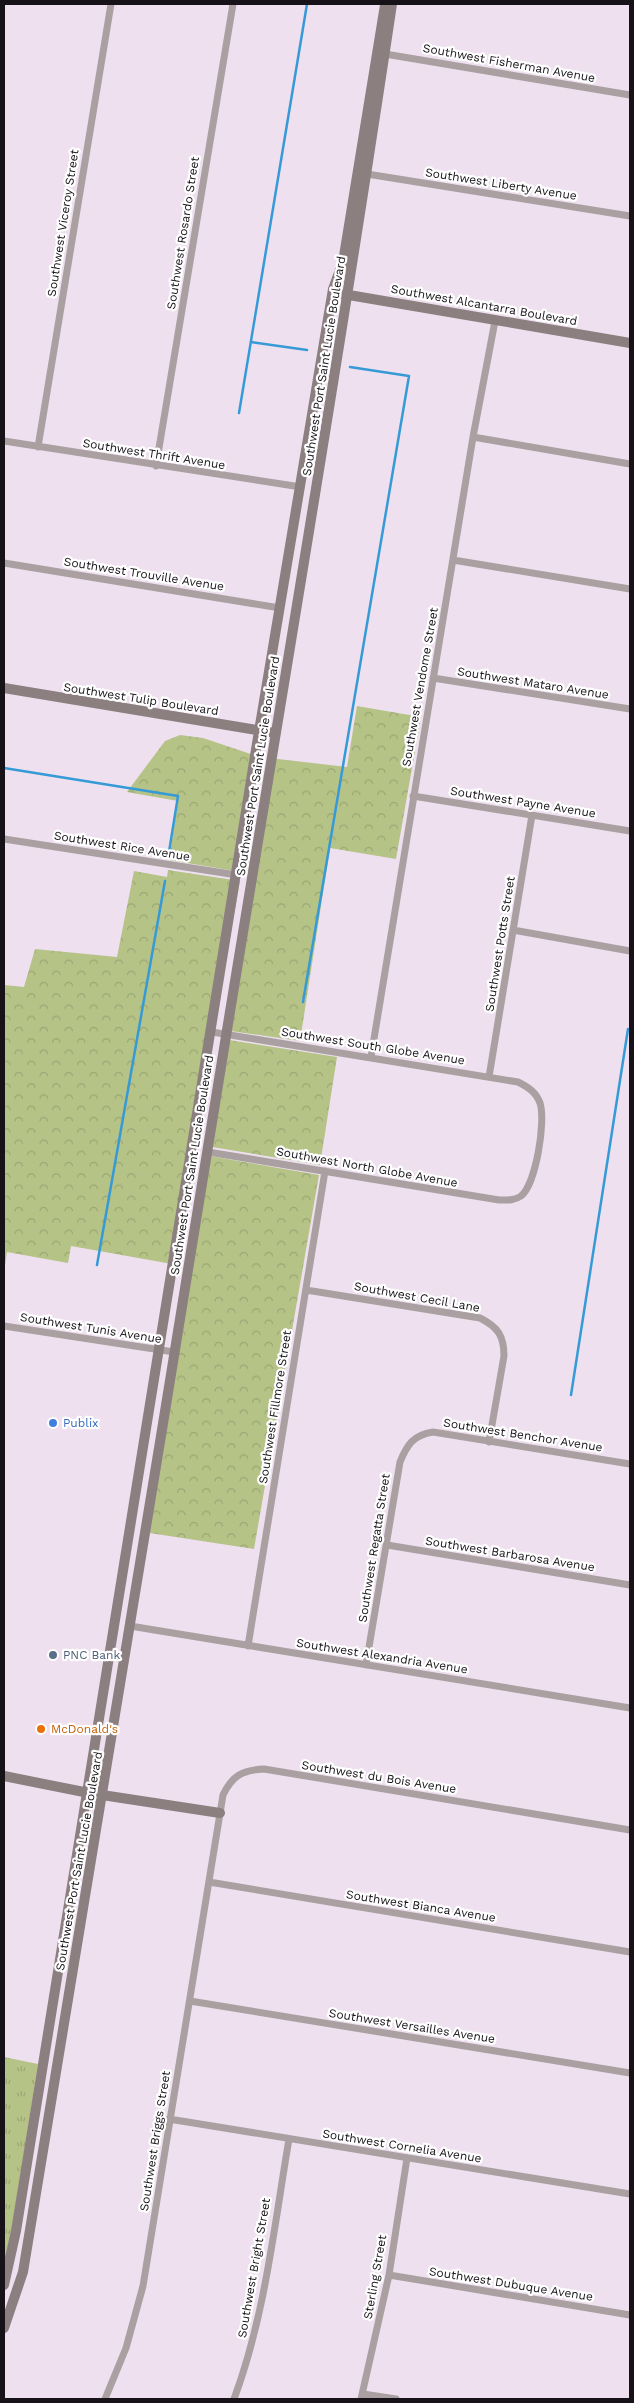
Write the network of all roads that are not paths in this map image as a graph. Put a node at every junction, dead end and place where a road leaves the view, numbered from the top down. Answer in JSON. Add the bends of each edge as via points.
{"nodes":[{"id":1,"x":111,"y":4,"type":"edge"},
{"id":2,"x":233,"y":4,"type":"edge"},
{"id":3,"x":385,"y":4,"type":"edge"},
{"id":4,"x":392,"y":4,"type":"edge"},
{"id":5,"x":384,"y":54,"type":"junction"},
{"id":6,"x":630,"y":95,"type":"edge"},
{"id":7,"x":367,"y":174,"type":"junction"},
{"id":8,"x":630,"y":216,"type":"edge"},
{"id":9,"x":333,"y":292,"type":"junction"},
{"id":10,"x":348,"y":295,"type":"junction"},
{"id":11,"x":494,"y":321,"type":"junction"},
{"id":12,"x":630,"y":343,"type":"edge"},
{"id":13,"x":473,"y":437,"type":"junction"},
{"id":14,"x":4,"y":441,"type":"edge"},
{"id":15,"x":38,"y":447,"type":"junction"},
{"id":16,"x":630,"y":464,"type":"edge"},
{"id":17,"x":156,"y":466,"type":"junction"},
{"id":18,"x":301,"y":487,"type":"junction"},
{"id":19,"x":453,"y":560,"type":"junction"},
{"id":20,"x":4,"y":563,"type":"edge"},
{"id":21,"x":630,"y":589,"type":"edge"},
{"id":22,"x":280,"y":608,"type":"junction"},
{"id":23,"x":433,"y":678,"type":"junction"},
{"id":24,"x":4,"y":688,"type":"edge"},
{"id":25,"x":630,"y":709,"type":"edge"},
{"id":26,"x":259,"y":731,"type":"junction"},
{"id":27,"x":275,"y":733,"type":"junction"},
{"id":28,"x":413,"y":796,"type":"junction"},
{"id":29,"x":532,"y":815,"type":"junction"},
{"id":30,"x":630,"y":831,"type":"edge"},
{"id":31,"x":4,"y":839,"type":"edge"},
{"id":32,"x":238,"y":874,"type":"junction"},
{"id":33,"x":513,"y":930,"type":"junction"},
{"id":34,"x":630,"y":951,"type":"edge"},
{"id":35,"x":212,"y":1032,"type":"junction"},
{"id":36,"x":226,"y":1034,"type":"junction"},
{"id":37,"x":371,"y":1057,"type":"junction"},
{"id":38,"x":489,"y":1077,"type":"junction"},
{"id":39,"x":208,"y":1152,"type":"junction"},
{"id":40,"x":325,"y":1171,"type":"junction"},
{"id":41,"x":521,"y":1196,"type":"joint"},
{"id":42,"x":306,"y":1290,"type":"junction"},
{"id":43,"x":4,"y":1326,"type":"edge"},
{"id":44,"x":159,"y":1350,"type":"junction"},
{"id":45,"x":174,"y":1352,"type":"junction"},
{"id":46,"x":413,"y":1438,"type":"joint"},
{"id":47,"x":489,"y":1442,"type":"junction"},
{"id":48,"x":630,"y":1464,"type":"edge"},
{"id":49,"x":386,"y":1545,"type":"junction"},
{"id":50,"x":630,"y":1585,"type":"edge"},
{"id":51,"x":119,"y":1594,"type":"junction"},
{"id":52,"x":130,"y":1626,"type":"junction"},
{"id":53,"x":248,"y":1646,"type":"junction"},
{"id":54,"x":366,"y":1665,"type":"junction"},
{"id":55,"x":630,"y":1708,"type":"edge"},
{"id":56,"x":4,"y":1776,"type":"edge"},
{"id":57,"x":89,"y":1793,"type":"junction"},
{"id":58,"x":104,"y":1794,"type":"junction"},
{"id":59,"x":220,"y":1813,"type":"junction"},
{"id":60,"x":630,"y":1830,"type":"edge"},
{"id":61,"x":209,"y":1882,"type":"junction"},
{"id":62,"x":630,"y":1952,"type":"edge"},
{"id":63,"x":190,"y":2001,"type":"junction"},
{"id":64,"x":47,"y":2036,"type":"junction"},
{"id":65,"x":57,"y":2067,"type":"junction"},
{"id":66,"x":630,"y":2073,"type":"edge"},
{"id":67,"x":169,"y":2119,"type":"junction"},
{"id":68,"x":289,"y":2139,"type":"junction"},
{"id":69,"x":406,"y":2158,"type":"junction"},
{"id":70,"x":630,"y":2194,"type":"edge"},
{"id":71,"x":389,"y":2275,"type":"junction"},
{"id":72,"x":4,"y":2284,"type":"edge"},
{"id":73,"x":630,"y":2315,"type":"edge"},
{"id":74,"x":4,"y":2328,"type":"edge"},
{"id":75,"x":362,"y":2397,"type":"edge"},
{"id":76,"x":105,"y":2399,"type":"edge"},
{"id":77,"x":234,"y":2399,"type":"edge"},
{"id":78,"x":396,"y":2399,"type":"edge"}],
"edges":[{"from":1,"to":15,"type":"street","name":"Southwest Viceroy Street"},
{"from":2,"to":17,"type":"street","name":"Southwest Rosardo Street"},
{"from":3,"to":9,"type":"main road","name":"Southwest Port Saint Lucie Boulevard","via":[[343,262]]},
{"from":4,"to":5,"type":"main road","name":"Southwest Port Saint Lucie Boulevard"},
{"from":5,"to":6,"type":"street","name":"Southwest Fisherman Avenue"},
{"from":5,"to":7,"type":"main road","name":"Southwest Port Saint Lucie Boulevard"},
{"from":7,"to":8,"type":"street","name":"Southwest Liberty Avenue"},
{"from":7,"to":10,"type":"main road","name":"Southwest Port Saint Lucie Boulevard"},
{"from":9,"to":10,"type":"main road","name":"Southwest Alcantarra Boulevard"},
{"from":9,"to":18,"type":"main road","name":"Southwest Port Saint Lucie Boulevard"},
{"from":10,"to":11,"type":"main road","name":"Southwest Alcantarra Boulevard"},
{"from":10,"to":27,"type":"main road","name":"Southwest Port Saint Lucie Boulevard"},
{"from":11,"to":12,"type":"main road","name":"Southwest Alcantarra Boulevard"},
{"from":11,"to":13,"type":"street","name":"Southwest Vendome Street"},
{"from":13,"to":16,"type":"street"},
{"from":13,"to":19,"type":"street","name":"Southwest Vendome Street"},
{"from":14,"to":15,"type":"street","name":"Southwest Thrift Avenue"},
{"from":15,"to":17,"type":"street","name":"Southwest Thrift Avenue"},
{"from":17,"to":18,"type":"street","name":"Southwest Thrift Avenue"},
{"from":18,"to":22,"type":"main road","name":"Southwest Port Saint Lucie Boulevard"},
{"from":19,"to":21,"type":"street"},
{"from":19,"to":23,"type":"street","name":"Southwest Vendome Street"},
{"from":20,"to":22,"type":"street","name":"Southwest Trouville Avenue"},
{"from":22,"to":26,"type":"main road","name":"Southwest Port Saint Lucie Boulevard"},
{"from":23,"to":25,"type":"street","name":"Southwest Mataro Avenue"},
{"from":23,"to":28,"type":"street","name":"Southwest Vendome Street"},
{"from":24,"to":26,"type":"main road","name":"Southwest Tulip Boulevard"},
{"from":26,"to":27,"type":"main road","name":"Southwest Tulip Boulevard"},
{"from":26,"to":32,"type":"main road","name":"Southwest Port Saint Lucie Boulevard"},
{"from":27,"to":36,"type":"main road","name":"Southwest Port Saint Lucie Boulevard"},
{"from":28,"to":29,"type":"street","name":"Southwest Payne Avenue"},
{"from":28,"to":37,"type":"street","name":"Southwest Vendome Street"},
{"from":29,"to":30,"type":"street","name":"Southwest Payne Avenue"},
{"from":29,"to":33,"type":"street","name":"Southwest Potts Street"},
{"from":31,"to":32,"type":"street","name":"Southwest Rice Avenue"},
{"from":32,"to":35,"type":"main road","name":"Southwest Port Saint Lucie Boulevard"},
{"from":33,"to":34,"type":"street"},
{"from":33,"to":38,"type":"street","name":"Southwest Potts Street"},
{"from":35,"to":36,"type":"street","name":"Southwest South Globe Avenue"},
{"from":35,"to":44,"type":"main road","name":"Southwest Port Saint Lucie Boulevard"},
{"from":36,"to":37,"type":"street","name":"Southwest South Globe Avenue"},
{"from":36,"to":39,"type":"main road","name":"Southwest Port Saint Lucie Boulevard"},
{"from":37,"to":38,"type":"street","name":"Southwest South Globe Avenue"},
{"from":38,"to":41,"type":"street","name":"Southwest South Globe Avenue","via":[[518,1082],[529,1088],[540,1104],[542,1119],[534,1176]]},
{"from":39,"to":40,"type":"street","name":"Southwest North Globe Avenue"},
{"from":39,"to":45,"type":"main road","name":"Southwest Port Saint Lucie Boulevard"},
{"from":40,"to":41,"type":"street","name":"Southwest North Globe Avenue","via":[[498,1200]]},
{"from":40,"to":42,"type":"street","name":"Southwest Fillmore Street"},
{"from":42,"to":47,"type":"street","name":"Southwest Cecil Lane","via":[[480,1318],[492,1324],[500,1332],[504,1356]]},
{"from":42,"to":53,"type":"street","name":"Southwest Fillmore Street"},
{"from":43,"to":44,"type":"street","name":"Southwest Tunis Avenue"},
{"from":44,"to":45,"type":"street","name":"Southwest Tunis Avenue"},
{"from":44,"to":51,"type":"main road","name":"Southwest Port Saint Lucie Boulevard"},
{"from":45,"to":52,"type":"main road","name":"Southwest Port Saint Lucie Boulevard"},
{"from":46,"to":47,"type":"street","name":"Southwest Benchor Avenue","via":[[433,1432]]},
{"from":46,"to":49,"type":"street","name":"Southwest Regatta Street","via":[[400,1462]]},
{"from":47,"to":48,"type":"street","name":"Southwest Benchor Avenue"},
{"from":49,"to":50,"type":"street","name":"Southwest Barbarosa Avenue"},
{"from":49,"to":54,"type":"street","name":"Southwest Regatta Street"},
{"from":51,"to":52,"type":"main road"},
{"from":51,"to":57,"type":"main road","name":"Southwest Port Saint Lucie Boulevard"},
{"from":52,"to":53,"type":"street","name":"Southwest Alexandria Avenue"},
{"from":52,"to":58,"type":"main road","name":"Southwest Port Saint Lucie Boulevard"},
{"from":53,"to":54,"type":"street","name":"Southwest Alexandria Avenue"},
{"from":54,"to":55,"type":"street","name":"Southwest Alexandria Avenue"},
{"from":56,"to":57,"type":"main road"},
{"from":57,"to":58,"type":"main road"},
{"from":57,"to":64,"type":"main road","name":"Southwest Port Saint Lucie Boulevard"},
{"from":58,"to":59,"type":"main road"},
{"from":58,"to":65,"type":"main road","name":"Southwest Port Saint Lucie Boulevard"},
{"from":59,"to":60,"type":"street","name":"Southwest du Bois Avenue","via":[[222,1795],[237,1774],[264,1769]]},
{"from":59,"to":61,"type":"street","name":"Southwest du Bois Avenue"},
{"from":61,"to":62,"type":"street","name":"Southwest Bianca Avenue"},
{"from":61,"to":63,"type":"street","name":"Southwest Briggs Street"},
{"from":63,"to":66,"type":"street","name":"Southwest Versailles Avenue"},
{"from":63,"to":67,"type":"street","name":"Southwest Briggs Street"},
{"from":64,"to":65,"type":"main road"},
{"from":64,"to":72,"type":"main road","name":"Southwest Port Saint Lucie Boulevard","via":[[16,2231]]},
{"from":65,"to":74,"type":"main road","name":"Southwest Port Saint Lucie Boulevard","via":[[23,2272]]},
{"from":67,"to":68,"type":"street","name":"Southwest Cornelia Avenue"},
{"from":67,"to":76,"type":"street","name":"Southwest Briggs Street","via":[[140,2294],[126,2348]]},
{"from":68,"to":69,"type":"street","name":"Southwest Cornelia Avenue"},
{"from":68,"to":77,"type":"street","name":"Southwest Bright Street","via":[[261,2307]]},
{"from":69,"to":70,"type":"street","name":"Southwest Cornelia Avenue"},
{"from":69,"to":71,"type":"street","name":"Sterling Street"},
{"from":71,"to":73,"type":"street","name":"Southwest Dubuque Avenue"},
{"from":71,"to":75,"type":"street","name":"Sterling Street"},
{"from":75,"to":78,"type":"street"}]}
